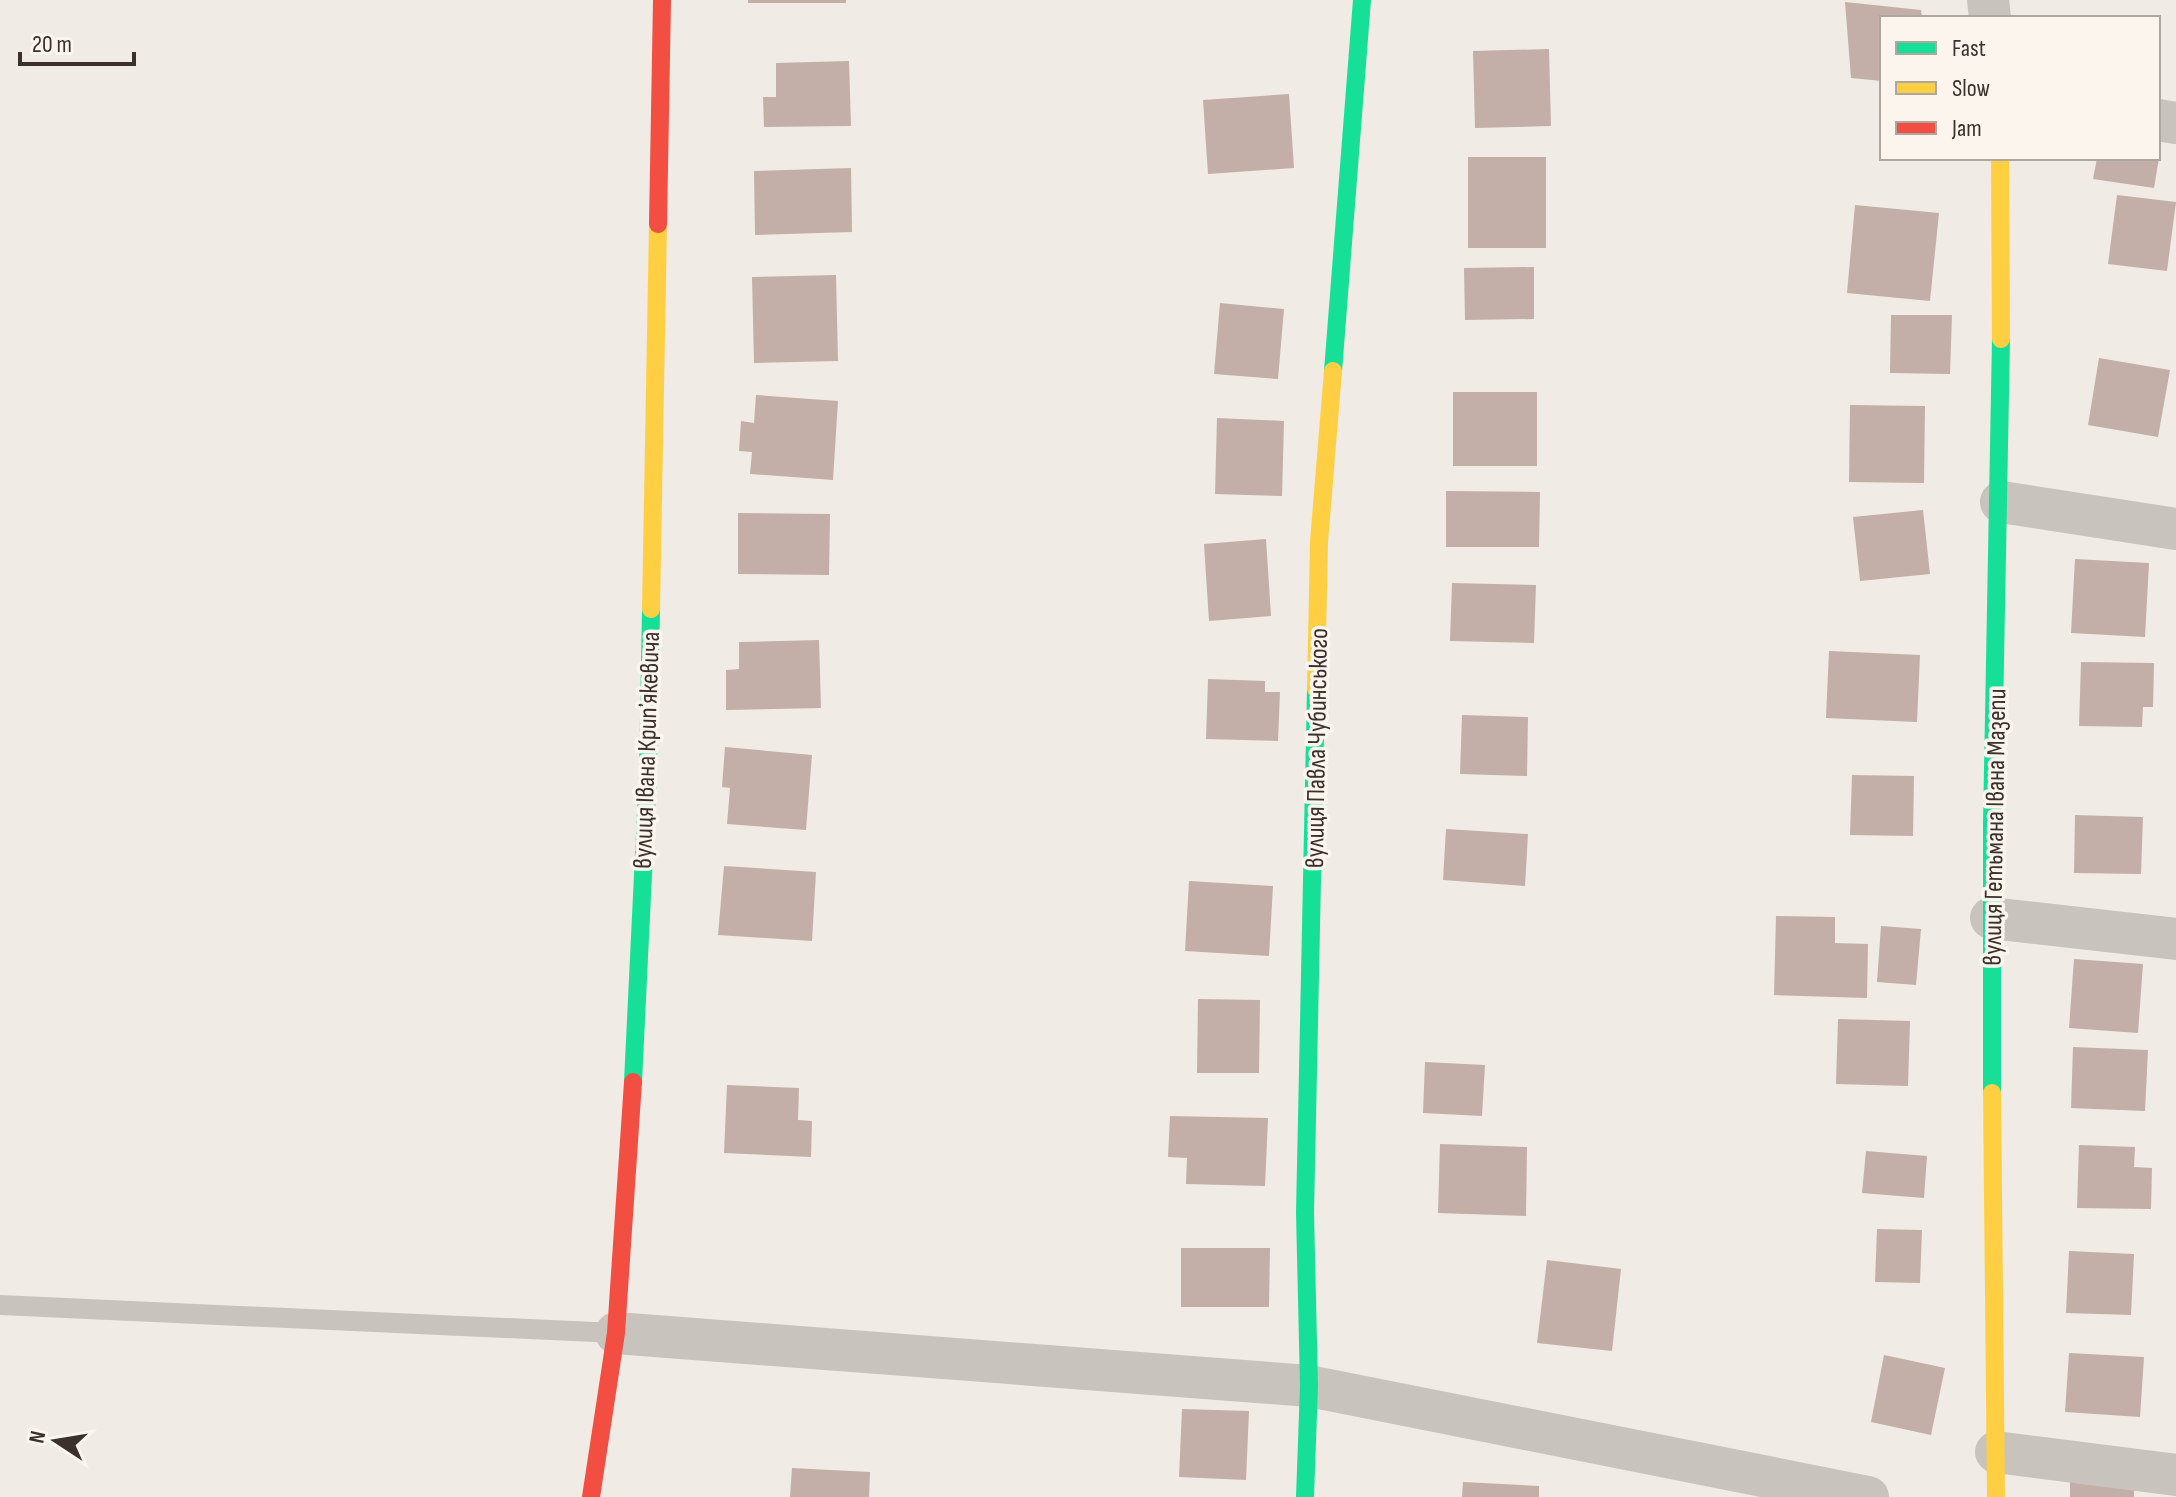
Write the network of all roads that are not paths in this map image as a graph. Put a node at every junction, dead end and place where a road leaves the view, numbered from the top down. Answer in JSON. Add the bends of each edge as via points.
{"nodes":[{"id":1,"x":662,"y":0,"type":"edge"},
{"id":2,"x":1362,"y":0,"type":"edge"},
{"id":3,"x":2000,"y":160,"type":"edge"},
{"id":4,"x":2001,"y":502,"type":"junction"},
{"id":5,"x":2176,"y":529,"type":"edge"},
{"id":6,"x":1991,"y":918,"type":"junction"},
{"id":7,"x":2176,"y":939,"type":"edge"},
{"id":8,"x":0,"y":1305,"type":"edge"},
{"id":9,"x":616,"y":1333,"type":"junction"},
{"id":10,"x":1309,"y":1386,"type":"junction"},
{"id":11,"x":1996,"y":1452,"type":"junction"},
{"id":12,"x":2176,"y":1475,"type":"edge"},
{"id":13,"x":591,"y":1497,"type":"edge"},
{"id":14,"x":1305,"y":1497,"type":"edge"},
{"id":15,"x":1868,"y":1497,"type":"edge"},
{"id":16,"x":1996,"y":1497,"type":"edge"}],
"edges":[{"from":1,"to":9,"type":"street","name":"вулиця Івана Крипʼякевича","via":[[648,771]]},
{"from":2,"to":10,"type":"street","name":"вулиця Павла Чубинського","via":[[1319,542],[1305,1213]]},
{"from":3,"to":4,"type":"street","name":"вулиця Гетьмана Івана Мазепи"},
{"from":4,"to":5,"type":"street"},
{"from":4,"to":6,"type":"street","name":"вулиця Гетьмана Івана Мазепи"},
{"from":6,"to":7,"type":"street"},
{"from":6,"to":11,"type":"street","name":"вулиця Гетьмана Івана Мазепи"},
{"from":8,"to":9,"type":"lane"},
{"from":9,"to":10,"type":"street"},
{"from":9,"to":13,"type":"street","name":"вулиця Івана Крипʼякевича"},
{"from":10,"to":14,"type":"street","name":"вулиця Павла Чубинського"},
{"from":10,"to":15,"type":"street"},
{"from":11,"to":12,"type":"street"},
{"from":11,"to":16,"type":"street","name":"вулиця Гетьмана Івана Мазепи"}]}
